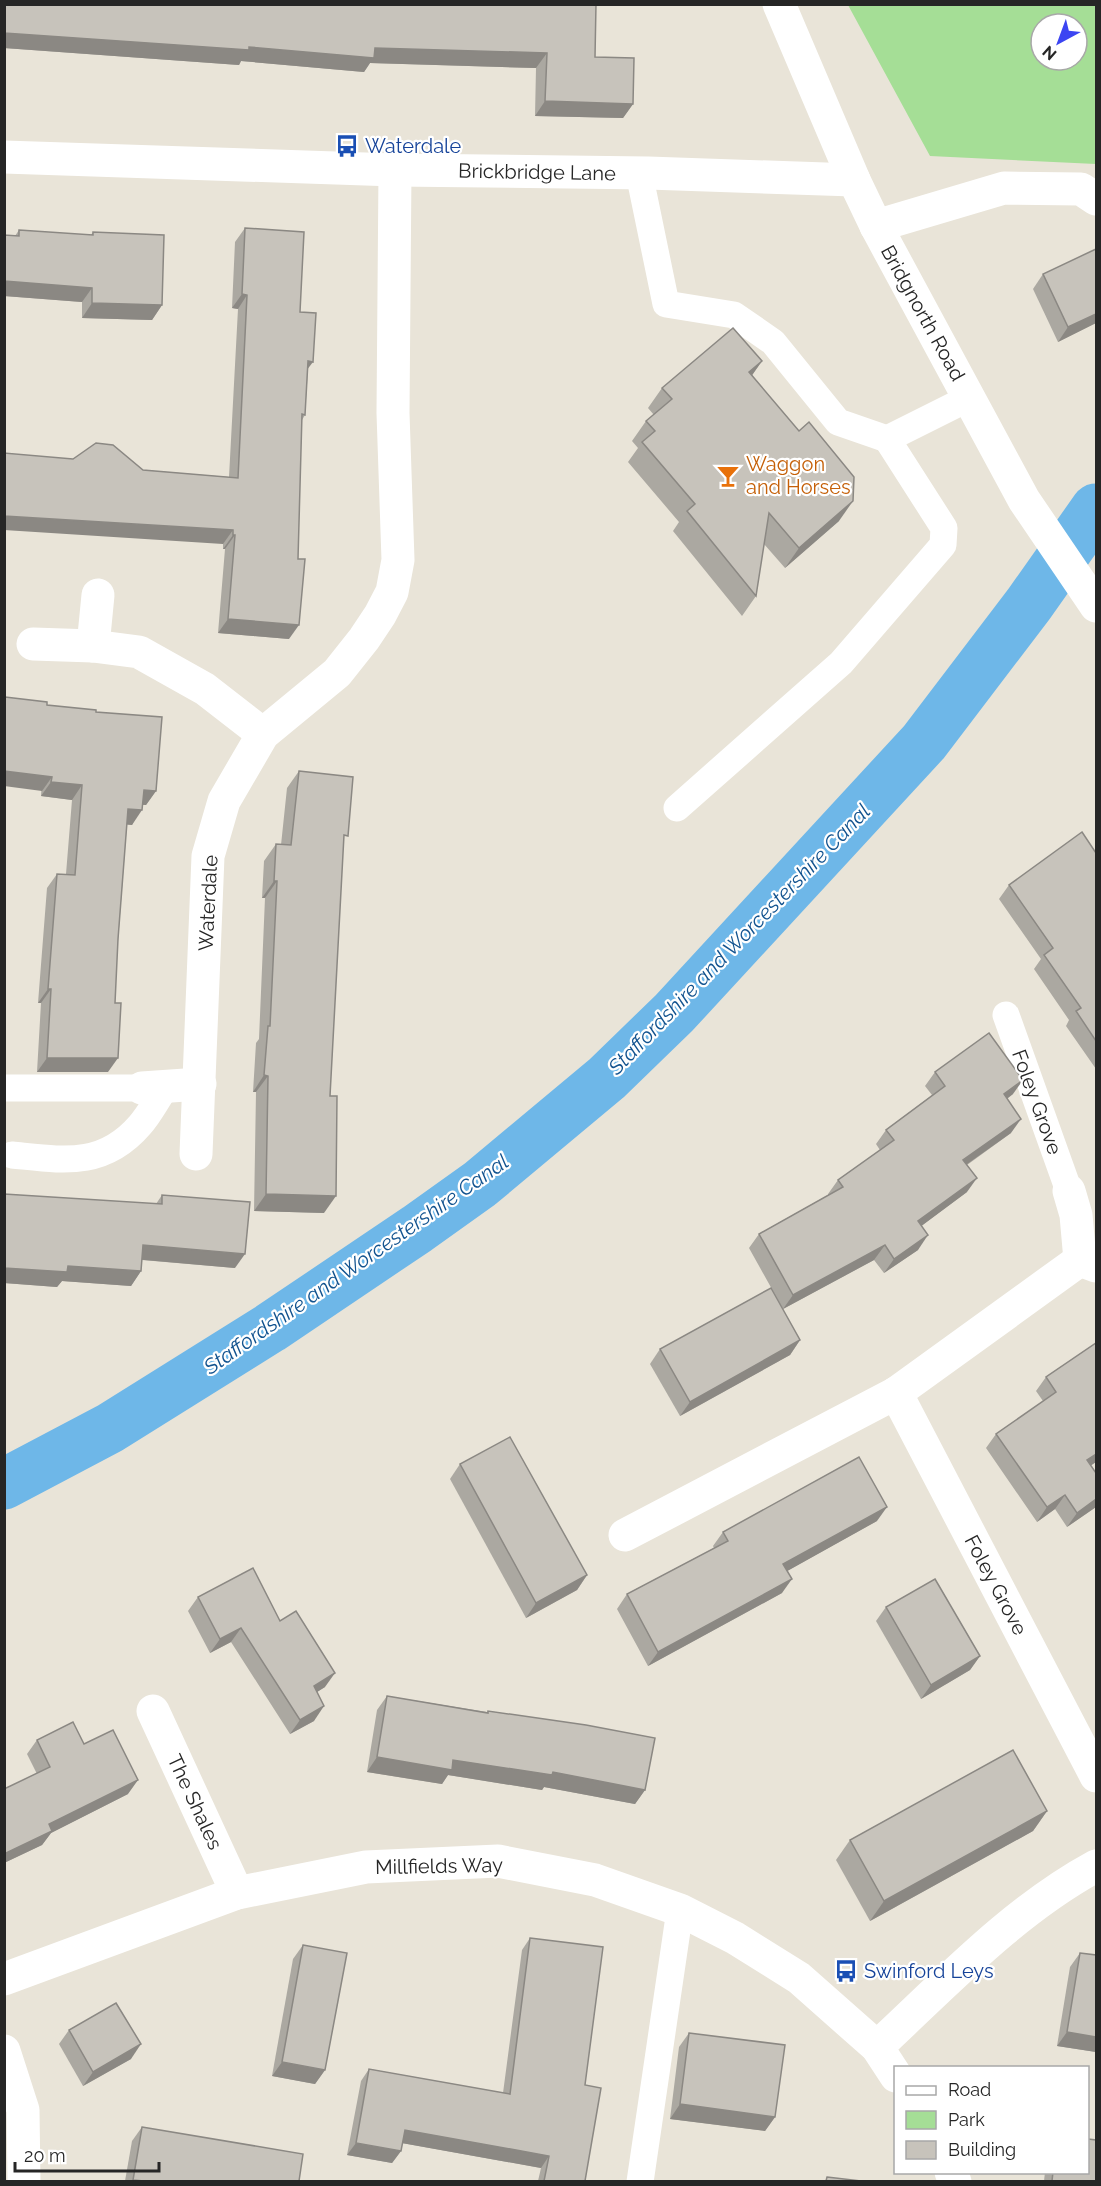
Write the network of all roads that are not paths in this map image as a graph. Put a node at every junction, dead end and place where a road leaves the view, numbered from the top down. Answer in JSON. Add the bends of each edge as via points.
{"nodes":[{"id":1,"x":779,"y":4,"type":"edge"},
{"id":2,"x":4,"y":156,"type":"edge"},
{"id":3,"x":395,"y":170,"type":"junction"},
{"id":4,"x":639,"y":173,"type":"junction"},
{"id":5,"x":854,"y":180,"type":"junction"},
{"id":6,"x":1096,"y":198,"type":"edge"},
{"id":7,"x":876,"y":226,"type":"junction"},
{"id":8,"x":969,"y":398,"type":"junction"},
{"id":9,"x":887,"y":439,"type":"junction"},
{"id":10,"x":98,"y":595,"type":"dead end"},
{"id":11,"x":1096,"y":606,"type":"edge"},
{"id":12,"x":33,"y":644,"type":"dead end"},
{"id":13,"x":93,"y":646,"type":"junction"},
{"id":14,"x":262,"y":734,"type":"junction"},
{"id":15,"x":677,"y":808,"type":"dead end"},
{"id":16,"x":1006,"y":1016,"type":"dead end"},
{"id":17,"x":200,"y":1084,"type":"junction"},
{"id":18,"x":4,"y":1088,"type":"edge"},
{"id":19,"x":154,"y":1088,"type":"junction"},
{"id":20,"x":196,"y":1154,"type":"dead end"},
{"id":21,"x":12,"y":1155,"type":"dead end"},
{"id":22,"x":1069,"y":1191,"type":"joint"},
{"id":23,"x":1088,"y":1263,"type":"edge"},
{"id":24,"x":896,"y":1394,"type":"junction"},
{"id":25,"x":625,"y":1535,"type":"dead end"},
{"id":26,"x":153,"y":1712,"type":"dead end"},
{"id":27,"x":1096,"y":1776,"type":"edge"},
{"id":28,"x":1096,"y":1866,"type":"edge"},
{"id":29,"x":237,"y":1893,"type":"junction"},
{"id":30,"x":680,"y":1910,"type":"junction"},
{"id":31,"x":4,"y":1979,"type":"edge"},
{"id":32,"x":877,"y":2047,"type":"junction"},
{"id":33,"x":4,"y":2051,"type":"edge"},
{"id":34,"x":894,"y":2073,"type":"edge"},
{"id":35,"x":24,"y":2181,"type":"edge"},
{"id":36,"x":640,"y":2181,"type":"edge"}],
"edges":[{"from":1,"to":5,"type":"street","name":"Bridgnorth Road"},
{"from":2,"to":3,"type":"street","name":"Brickbridge Lane"},
{"from":3,"to":4,"type":"street","name":"Brickbridge Lane"},
{"from":3,"to":14,"type":"street","name":"Waterdale","via":[[393,413],[398,560],[392,592],[364,639],[337,673]]},
{"from":4,"to":5,"type":"street","name":"Brickbridge Lane"},
{"from":4,"to":9,"type":"lane","via":[[666,304],[735,315],[773,342],[838,422]]},
{"from":5,"to":7,"type":"street","name":"Bridgnorth Road"},
{"from":6,"to":7,"type":"street","via":[[1081,189],[1004,188]]},
{"from":7,"to":8,"type":"street","name":"Bridgnorth Road"},
{"from":8,"to":9,"type":"lane"},
{"from":8,"to":11,"type":"street","name":"Bridgnorth Road","via":[[1024,500]]},
{"from":9,"to":15,"type":"lane","via":[[944,528],[943,545],[841,663]]},
{"from":10,"to":13,"type":"street"},
{"from":12,"to":13,"type":"street"},
{"from":13,"to":14,"type":"street","via":[[139,652],[205,689]]},
{"from":14,"to":17,"type":"street","name":"Waterdale","via":[[224,801],[208,856]]},
{"from":16,"to":22,"type":"lane","name":"Foley Grove"},
{"from":17,"to":19,"type":"street"},
{"from":17,"to":20,"type":"street","name":"Waterdale"},
{"from":18,"to":19,"type":"lane"},
{"from":19,"to":21,"type":"lane","via":[[140,1125],[96,1156],[66,1161]]},
{"from":22,"to":23,"type":"street","name":"Foley Grove"},
{"from":23,"to":24,"type":"street","name":"Foley Grove"},
{"from":24,"to":25,"type":"street","name":"Foley Grove"},
{"from":24,"to":27,"type":"street","name":"Foley Grove"},
{"from":26,"to":29,"type":"street","name":"The Shales"},
{"from":28,"to":32,"type":"street","via":[[1064,1884],[992,1940]]},
{"from":29,"to":30,"type":"street","name":"Millfields Way","via":[[366,1867],[498,1861],[595,1880]]},
{"from":29,"to":31,"type":"street","name":"Millfields Way"},
{"from":30,"to":32,"type":"street","name":"Millfields Way","via":[[799,1978]]},
{"from":30,"to":36,"type":"lane"},
{"from":32,"to":34,"type":"street","name":"Millfields Way"},
{"from":33,"to":35,"type":"street","via":[[22,2110]]}]}
